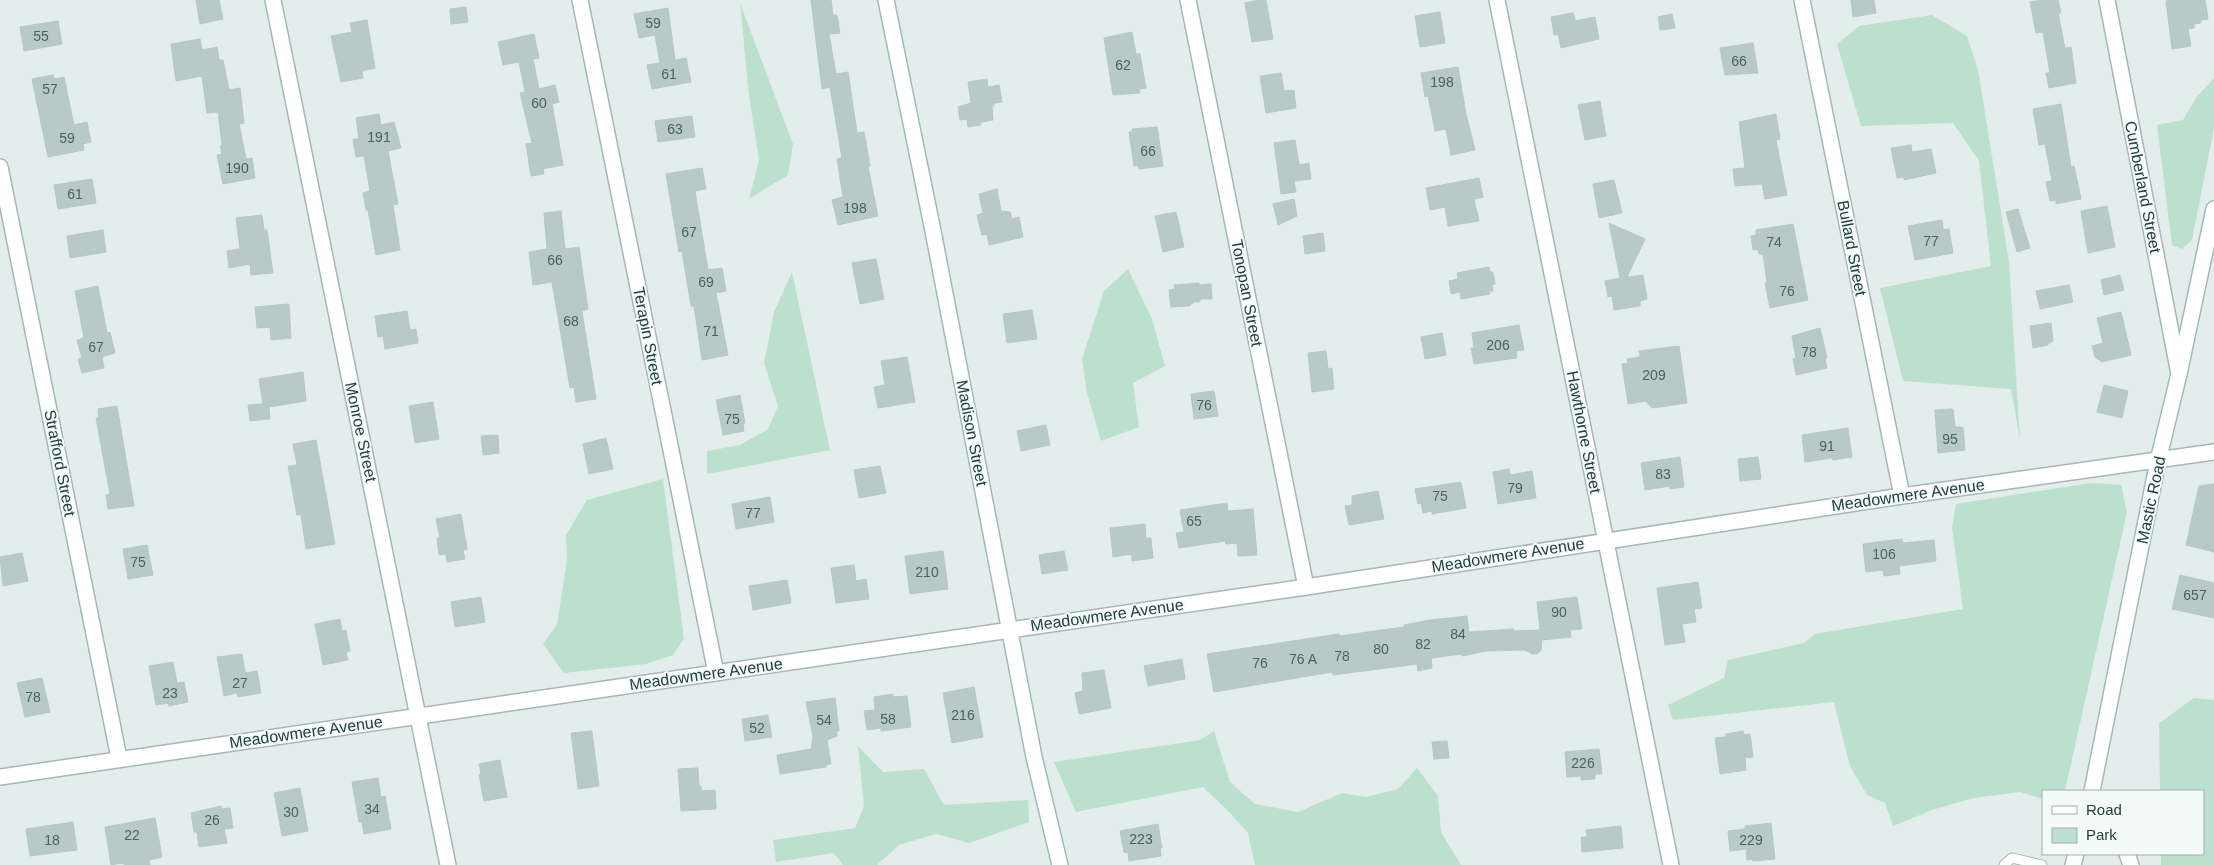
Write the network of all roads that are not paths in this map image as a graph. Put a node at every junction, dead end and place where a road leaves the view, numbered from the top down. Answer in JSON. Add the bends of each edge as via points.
{"nodes":[{"id":1,"x":273,"y":0,"type":"edge"},
{"id":2,"x":580,"y":0,"type":"edge"},
{"id":3,"x":886,"y":0,"type":"edge"},
{"id":4,"x":1188,"y":0,"type":"edge"},
{"id":5,"x":1497,"y":0,"type":"edge"},
{"id":6,"x":1802,"y":0,"type":"edge"},
{"id":7,"x":2107,"y":0,"type":"edge"},
{"id":8,"x":0,"y":168,"type":"edge"},
{"id":9,"x":2214,"y":209,"type":"edge"},
{"id":10,"x":2180,"y":374,"type":"junction"},
{"id":11,"x":2214,"y":452,"type":"edge"},
{"id":12,"x":2158,"y":461,"type":"junction"},
{"id":13,"x":1902,"y":496,"type":"junction"},
{"id":14,"x":1606,"y":540,"type":"junction"},
{"id":15,"x":1306,"y":587,"type":"junction"},
{"id":16,"x":1011,"y":629,"type":"junction"},
{"id":17,"x":716,"y":673,"type":"junction"},
{"id":18,"x":419,"y":715,"type":"junction"},
{"id":19,"x":119,"y":758,"type":"junction"},
{"id":20,"x":0,"y":777,"type":"edge"},
{"id":21,"x":2094,"y":789,"type":"edge"},
{"id":22,"x":448,"y":865,"type":"edge"},
{"id":23,"x":1060,"y":865,"type":"edge"},
{"id":24,"x":1671,"y":865,"type":"edge"},
{"id":25,"x":2004,"y":865,"type":"edge"},
{"id":26,"x":2042,"y":865,"type":"edge"}],
"edges":[{"from":1,"to":18,"type":"street","name":"Monroe Street"},
{"from":2,"to":17,"type":"street","name":"Terapin Street"},
{"from":3,"to":16,"type":"street","name":"Madison Street"},
{"from":4,"to":15,"type":"street","name":"Tonopan Street"},
{"from":5,"to":14,"type":"street","name":"Hawthorne Street"},
{"from":6,"to":13,"type":"street","name":"Bullard Street"},
{"from":7,"to":10,"type":"street","name":"Cumberland Street"},
{"from":8,"to":19,"type":"street","name":"Strafford Street"},
{"from":9,"to":10,"type":"street","name":"Mastic Road"},
{"from":10,"to":12,"type":"street","name":"Mastic Road"},
{"from":11,"to":12,"type":"street","name":"Meadowmere Avenue"},
{"from":12,"to":13,"type":"street","name":"Meadowmere Avenue"},
{"from":12,"to":21,"type":"street","name":"Mastic Road"},
{"from":13,"to":14,"type":"street","name":"Meadowmere Avenue"},
{"from":14,"to":15,"type":"street","name":"Meadowmere Avenue"},
{"from":14,"to":24,"type":"street","name":"Hawthorne Street"},
{"from":15,"to":16,"type":"street","name":"Meadowmere Avenue"},
{"from":16,"to":17,"type":"street","name":"Meadowmere Avenue"},
{"from":16,"to":23,"type":"street","name":"Madison Street","via":[[1034,757]]},
{"from":17,"to":18,"type":"street","name":"Meadowmere Avenue"},
{"from":18,"to":19,"type":"street","name":"Meadowmere Avenue"},
{"from":18,"to":22,"type":"street","name":"Monroe Street"},
{"from":19,"to":20,"type":"street","name":"Meadowmere Avenue"},
{"from":25,"to":26,"type":"lane","via":[[2012,858]]}]}
